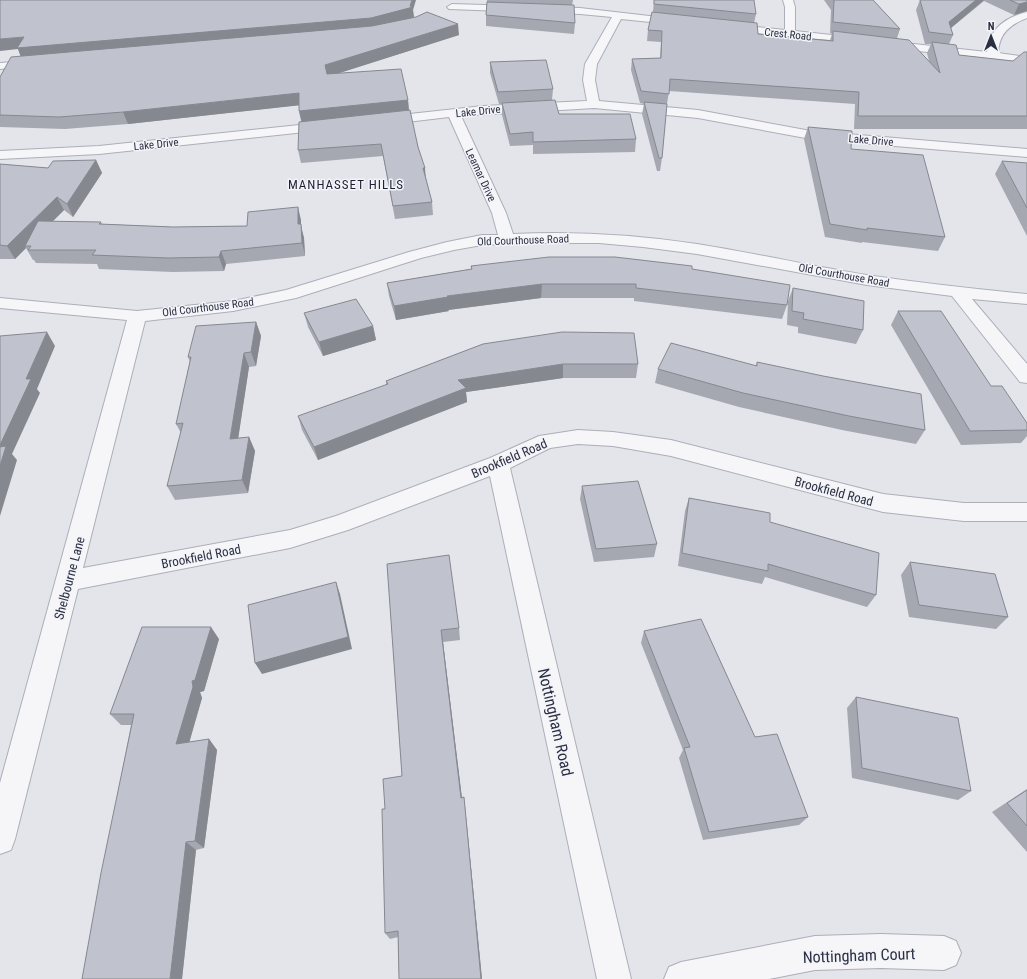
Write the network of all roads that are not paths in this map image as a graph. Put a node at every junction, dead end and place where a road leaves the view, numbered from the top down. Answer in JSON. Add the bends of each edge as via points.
{"nodes":[{"id":1,"x":788,"y":0,"type":"edge"},
{"id":2,"x":450,"y":6,"type":"edge"},
{"id":3,"x":618,"y":15,"type":"junction"},
{"id":4,"x":1027,"y":15,"type":"edge"},
{"id":5,"x":689,"y":23,"type":"edge"},
{"id":6,"x":720,"y":26,"type":"edge"},
{"id":7,"x":790,"y":34,"type":"junction"},
{"id":8,"x":992,"y":56,"type":"junction"},
{"id":9,"x":1027,"y":60,"type":"edge"},
{"id":10,"x":47,"y":62,"type":"edge"},
{"id":11,"x":0,"y":66,"type":"edge"},
{"id":12,"x":594,"y":104,"type":"junction"},
{"id":13,"x":453,"y":113,"type":"junction"},
{"id":14,"x":366,"y":122,"type":"edge"},
{"id":15,"x":343,"y":125,"type":"edge"},
{"id":16,"x":1027,"y":153,"type":"edge"},
{"id":17,"x":0,"y":155,"type":"edge"},
{"id":18,"x":507,"y":239,"type":"junction"},
{"id":19,"x":957,"y":292,"type":"junction"},
{"id":20,"x":1027,"y":299,"type":"edge"},
{"id":21,"x":0,"y":303,"type":"edge"},
{"id":22,"x":137,"y":316,"type":"junction"},
{"id":23,"x":1027,"y":377,"type":"edge"},
{"id":24,"x":498,"y":464,"type":"junction"},
{"id":25,"x":1027,"y":512,"type":"edge"},
{"id":26,"x":68,"y":581,"type":"junction"},
{"id":27,"x":0,"y":839,"type":"edge"},
{"id":28,"x":944,"y":953,"type":"dead end"},
{"id":29,"x":614,"y":979,"type":"edge"},
{"id":30,"x":681,"y":979,"type":"edge"}],
"edges":[{"from":1,"to":7,"type":"street"},
{"from":2,"to":3,"type":"street"},
{"from":3,"to":5,"type":"street"},
{"from":3,"to":12,"type":"street","via":[[591,64],[589,80]]},
{"from":4,"to":8,"type":"street","via":[[1002,27],[992,45]]},
{"from":6,"to":7,"type":"street","name":"Crest Road"},
{"from":7,"to":8,"type":"street","name":"Crest Road"},
{"from":8,"to":9,"type":"street","name":"Crest Road"},
{"from":10,"to":11,"type":"street"},
{"from":12,"to":13,"type":"street","name":"Lake Drive","via":[[530,106]]},
{"from":12,"to":16,"type":"street","name":"Lake Drive","via":[[698,114],[811,135]]},
{"from":13,"to":14,"type":"street","name":"Lake Drive"},
{"from":13,"to":18,"type":"street","name":"Leamar Drive","via":[[499,213]]},
{"from":15,"to":17,"type":"street","name":"Lake Drive","via":[[99,150]]},
{"from":18,"to":19,"type":"street","name":"Old Courthouse Road","via":[[599,238],[643,242],[697,249],[867,280]]},
{"from":18,"to":22,"type":"street","name":"Old Courthouse Road","via":[[453,245],[283,296],[233,306]]},
{"from":19,"to":20,"type":"street","name":"Old Courthouse Road"},
{"from":19,"to":23,"type":"street"},
{"from":21,"to":22,"type":"street","name":"Old Courthouse Road"},
{"from":22,"to":26,"type":"street","name":"Shelbourne Lane"},
{"from":24,"to":25,"type":"street","name":"Brookfield Road","via":[[546,441],[578,437],[613,439],[671,448],[883,503],[964,512]]},
{"from":24,"to":26,"type":"street","name":"Brookfield Road","via":[[340,524],[290,539]]},
{"from":24,"to":29,"type":"street","name":"Nottingham Road"},
{"from":26,"to":27,"type":"street","name":"Shelbourne Lane"},
{"from":28,"to":30,"type":"street","name":"Nottingham Court","via":[[815,953]]}]}
